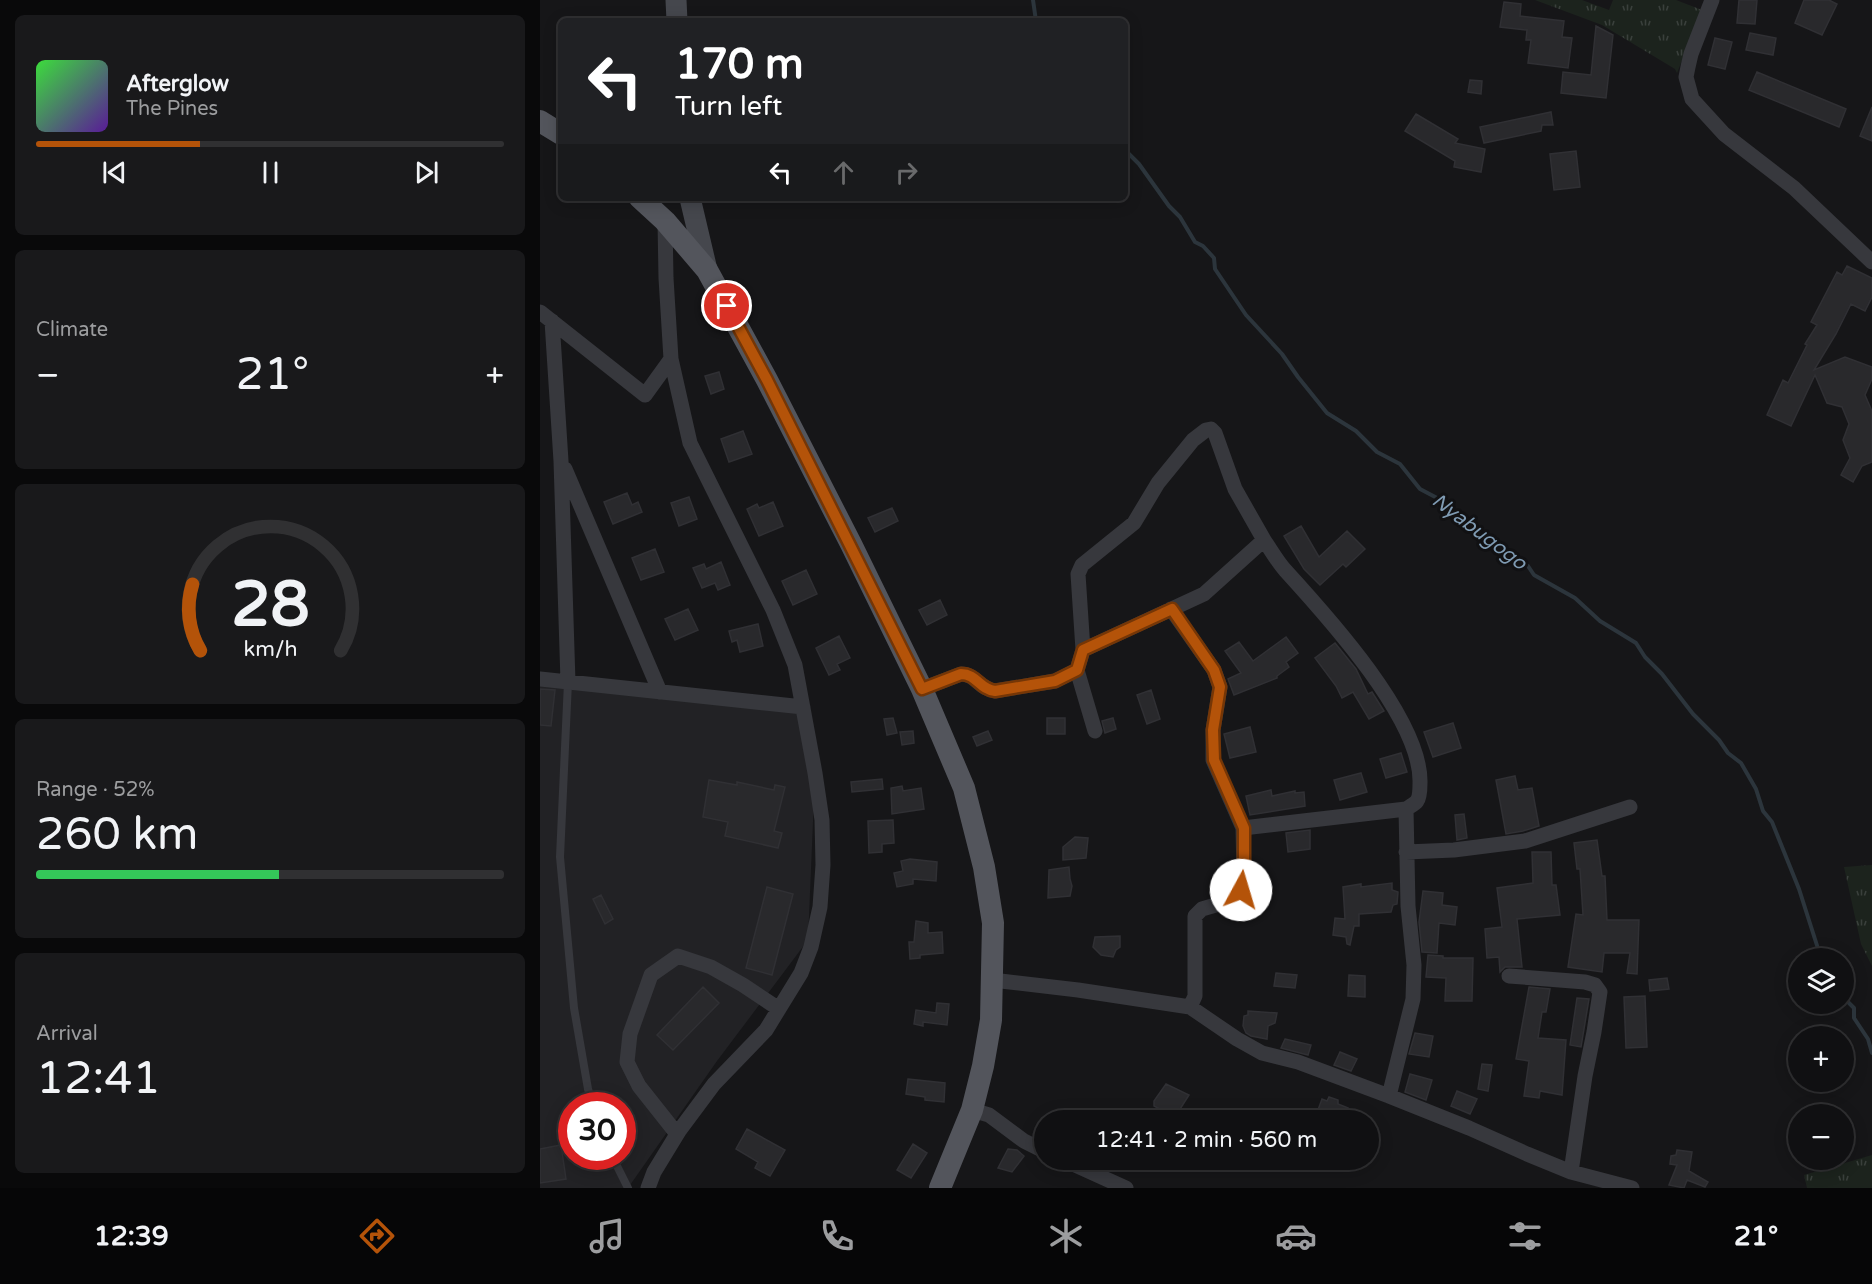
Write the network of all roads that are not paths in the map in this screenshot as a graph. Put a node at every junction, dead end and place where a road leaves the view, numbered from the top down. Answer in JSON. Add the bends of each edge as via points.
{"nodes":[{"id":1,"x":676,"y":0,"type":"edge"},
{"id":2,"x":1712,"y":0,"type":"edge"},
{"id":3,"x":677,"y":18,"type":"edge"},
{"id":4,"x":540,"y":121,"type":"edge"},
{"id":5,"x":558,"y":132,"type":"edge"},
{"id":6,"x":643,"y":201,"type":"edge"},
{"id":7,"x":691,"y":201,"type":"edge"},
{"id":8,"x":665,"y":221,"type":"junction"},
{"id":9,"x":1872,"y":262,"type":"edge"},
{"id":10,"x":707,"y":270,"type":"junction"},
{"id":11,"x":546,"y":317,"type":"edge"},
{"id":12,"x":671,"y":359,"type":"junction"},
{"id":13,"x":561,"y":461,"type":"junction"},
{"id":14,"x":1264,"y":540,"type":"junction"},
{"id":15,"x":1172,"y":609,"type":"junction"},
{"id":16,"x":1083,"y":650,"type":"junction"},
{"id":17,"x":1077,"y":670,"type":"junction"},
{"id":18,"x":540,"y":679,"type":"edge"},
{"id":19,"x":568,"y":682,"type":"junction"},
{"id":20,"x":922,"y":689,"type":"junction"},
{"id":21,"x":660,"y":692,"type":"junction"},
{"id":22,"x":803,"y":707,"type":"junction"},
{"id":23,"x":1095,"y":731,"type":"dead end"},
{"id":24,"x":1630,"y":807,"type":"dead end"},
{"id":25,"x":1406,"y":809,"type":"junction"},
{"id":26,"x":1244,"y":828,"type":"junction"},
{"id":27,"x":1406,"y":852,"type":"junction"},
{"id":28,"x":1509,"y":976,"type":"dead end"},
{"id":29,"x":992,"y":980,"type":"junction"},
{"id":30,"x":1190,"y":1007,"type":"junction"},
{"id":31,"x":779,"y":1009,"type":"junction"},
{"id":32,"x":589,"y":1092,"type":"edge"},
{"id":33,"x":1389,"y":1096,"type":"junction"},
{"id":34,"x":972,"y":1110,"type":"junction"},
{"id":35,"x":677,"y":1134,"type":"junction"},
{"id":36,"x":1034,"y":1146,"type":"edge"},
{"id":37,"x":619,"y":1170,"type":"edge"},
{"id":38,"x":1088,"y":1170,"type":"edge"},
{"id":39,"x":1571,"y":1172,"type":"junction"},
{"id":40,"x":628,"y":1188,"type":"edge"},
{"id":41,"x":648,"y":1188,"type":"edge"},
{"id":42,"x":940,"y":1188,"type":"edge"},
{"id":43,"x":1126,"y":1188,"type":"edge"},
{"id":44,"x":1632,"y":1188,"type":"edge"}],
"edges":[{"from":1,"to":3,"type":"street"},
{"from":2,"to":9,"type":"street","via":[[1690,54],[1686,77],[1692,99],[1724,134],[1794,188]]},
{"from":4,"to":5,"type":"main road"},
{"from":6,"to":8,"type":"main road"},
{"from":7,"to":10,"type":"street"},
{"from":8,"to":10,"type":"main road"},
{"from":8,"to":12,"type":"street"},
{"from":10,"to":20,"type":"main road","via":[[767,380]]},
{"from":11,"to":12,"type":"street","via":[[645,395]]},
{"from":11,"to":13,"type":"street"},
{"from":12,"to":22,"type":"street","via":[[690,443],[773,610],[795,665]]},
{"from":13,"to":19,"type":"street"},
{"from":13,"to":21,"type":"street"},
{"from":14,"to":15,"type":"street","via":[[1204,594]]},
{"from":14,"to":16,"type":"street","via":[[1235,489],[1215,434],[1206,430],[1158,483],[1134,523],[1082,565],[1078,574]]},
{"from":14,"to":25,"type":"street","via":[[1367,667],[1396,711],[1420,774],[1419,796]]},
{"from":15,"to":16,"type":"street"},
{"from":15,"to":26,"type":"street","via":[[1214,670],[1220,687],[1213,730],[1214,760]]},
{"from":16,"to":17,"type":"street"},
{"from":17,"to":20,"type":"street","via":[[1055,681],[995,691],[986,690],[967,674]]},
{"from":17,"to":23,"type":"street"},
{"from":18,"to":19,"type":"street"},
{"from":19,"to":21,"type":"street"},
{"from":19,"to":32,"type":"lane","via":[[560,857],[574,1008]]},
{"from":20,"to":29,"type":"main road","via":[[964,788],[984,867],[993,923]]},
{"from":21,"to":22,"type":"street"},
{"from":22,"to":31,"type":"street","via":[[822,820],[821,897],[811,947],[801,973]]},
{"from":24,"to":27,"type":"street","via":[[1525,841]]},
{"from":25,"to":26,"type":"street"},
{"from":25,"to":27,"type":"street"},
{"from":26,"to":30,"type":"street","via":[[1244,875],[1236,899],[1202,909],[1195,916],[1195,996]]},
{"from":27,"to":33,"type":"street","via":[[1413,999]]},
{"from":28,"to":39,"type":"street","via":[[1585,982],[1600,992]]},
{"from":29,"to":30,"type":"street"},
{"from":29,"to":34,"type":"main road","via":[[991,1020]]},
{"from":30,"to":33,"type":"street","via":[[1262,1053],[1298,1062]]},
{"from":31,"to":35,"type":"street","via":[[766,1030],[714,1084]]},
{"from":31,"to":35,"type":"street","via":[[711,967],[678,956],[651,975],[630,1034],[627,1062],[639,1086]]},
{"from":33,"to":39,"type":"street"},
{"from":34,"to":36,"type":"street","via":[[989,1115]]},
{"from":34,"to":42,"type":"main road"},
{"from":35,"to":41,"type":"street"},
{"from":37,"to":40,"type":"lane"},
{"from":38,"to":43,"type":"street"},
{"from":39,"to":44,"type":"street"}]}
